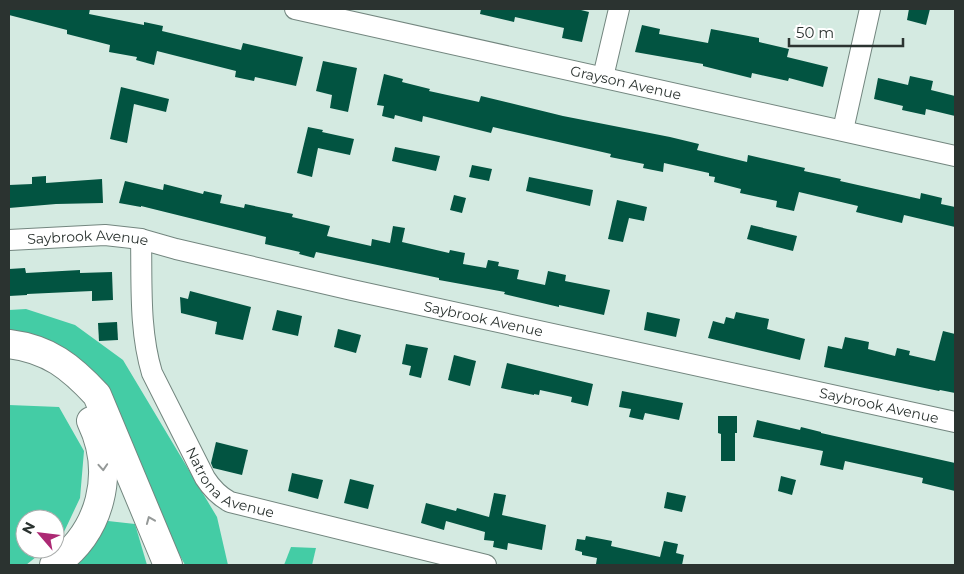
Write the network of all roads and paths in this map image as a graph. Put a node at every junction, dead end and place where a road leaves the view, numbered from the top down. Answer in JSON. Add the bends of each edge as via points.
{"nodes":[{"id":1,"x":295,"y":9,"type":"edge"},
{"id":2,"x":619,"y":9,"type":"edge"},
{"id":3,"x":870,"y":9,"type":"edge"},
{"id":4,"x":369,"y":17,"type":"edge"},
{"id":5,"x":603,"y":77,"type":"junction"},
{"id":6,"x":843,"y":130,"type":"junction"},
{"id":7,"x":955,"y":156,"type":"edge"},
{"id":8,"x":140,"y":239,"type":"junction"},
{"id":9,"x":9,"y":240,"type":"edge"},
{"id":10,"x":9,"y":344,"type":"edge"},
{"id":11,"x":9,"y":361,"type":"edge"},
{"id":12,"x":955,"y":422,"type":"edge"},
{"id":13,"x":54,"y":565,"type":"edge"},
{"id":14,"x":168,"y":565,"type":"edge"},
{"id":15,"x":486,"y":565,"type":"edge"}],
"edges":[{"from":1,"to":4,"type":"street","name":"Grayson Avenue"},
{"from":2,"to":5,"type":"street"},
{"from":3,"to":6,"type":"street"},
{"from":4,"to":5,"type":"street","name":"Grayson Avenue"},
{"from":5,"to":6,"type":"street","name":"Grayson Avenue"},
{"from":6,"to":7,"type":"street","name":"Grayson Avenue"},
{"from":8,"to":9,"type":"street","name":"Saybrook Avenue","via":[[105,236]]},
{"from":8,"to":12,"type":"street","name":"Saybrook Avenue","via":[[352,290]]},
{"from":8,"to":15,"type":"street","name":"Natrona Avenue","via":[[144,334],[152,373],[205,478],[219,496],[230,502]]},
{"from":14,"to":10,"type":"highway","one_way":true,"via":[[97,395],[61,361]]},
{"from":11,"to":13,"type":"highway","one_way":true,"via":[[23,364],[61,383],[88,414],[103,454],[101,499],[92,523],[66,557]]}]}
